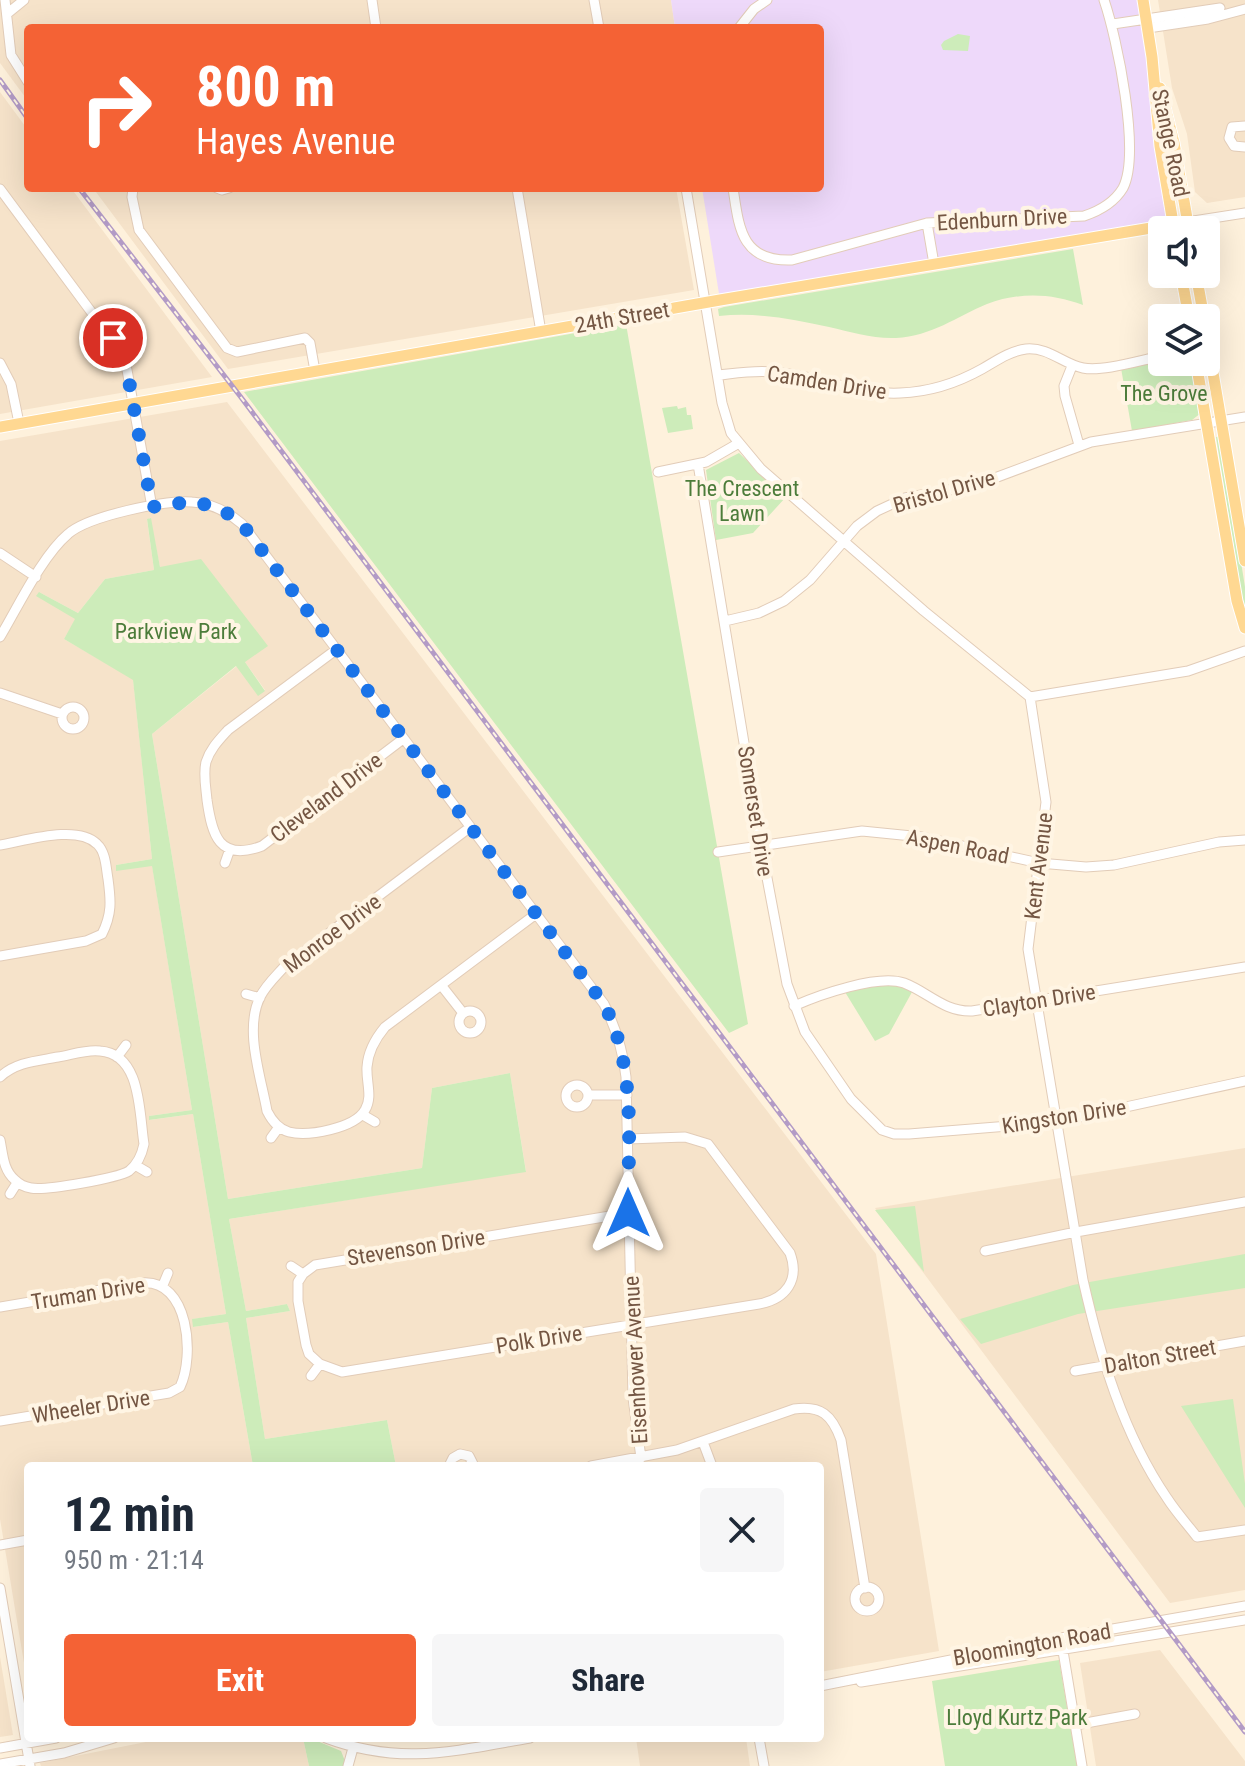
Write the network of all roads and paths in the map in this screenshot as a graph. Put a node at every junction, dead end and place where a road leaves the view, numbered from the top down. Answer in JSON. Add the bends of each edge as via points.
{"nodes":[{"id":1,"x":5,"y":0,"type":"edge"},
{"id":2,"x":24,"y":0,"type":"edge"},
{"id":3,"x":594,"y":0,"type":"edge"},
{"id":4,"x":767,"y":0,"type":"edge"},
{"id":5,"x":1104,"y":0,"type":"edge"},
{"id":6,"x":1143,"y":0,"type":"edge"},
{"id":7,"x":372,"y":1,"type":"edge"},
{"id":8,"x":1221,"y":7,"type":"edge"},
{"id":9,"x":1245,"y":9,"type":"edge"},
{"id":10,"x":8,"y":13,"type":"junction"},
{"id":11,"x":1147,"y":23,"type":"junction"},
{"id":12,"x":375,"y":24,"type":"edge"},
{"id":13,"x":598,"y":24,"type":"edge"},
{"id":14,"x":742,"y":24,"type":"edge"},
{"id":15,"x":1113,"y":24,"type":"junction"},
{"id":16,"x":1152,"y":57,"type":"junction"},
{"id":17,"x":24,"y":76,"type":"edge"},
{"id":18,"x":1245,"y":126,"type":"edge"},
{"id":19,"x":1245,"y":147,"type":"edge"},
{"id":20,"x":0,"y":189,"type":"edge"},
{"id":21,"x":134,"y":192,"type":"edge"},
{"id":22,"x":518,"y":192,"type":"edge"},
{"id":23,"x":687,"y":192,"type":"edge"},
{"id":24,"x":734,"y":192,"type":"edge"},
{"id":25,"x":1245,"y":213,"type":"edge"},
{"id":26,"x":1172,"y":216,"type":"edge"},
{"id":27,"x":1186,"y":216,"type":"edge"},
{"id":28,"x":1220,"y":219,"type":"edge"},
{"id":29,"x":927,"y":223,"type":"junction"},
{"id":30,"x":1148,"y":231,"type":"edge"},
{"id":31,"x":934,"y":264,"type":"junction"},
{"id":32,"x":705,"y":303,"type":"junction"},
{"id":33,"x":541,"y":332,"type":"junction"},
{"id":34,"x":1148,"y":358,"type":"edge"},
{"id":35,"x":0,"y":363,"type":"edge"},
{"id":36,"x":1072,"y":366,"type":"junction"},
{"id":37,"x":315,"y":371,"type":"junction"},
{"id":38,"x":719,"y":375,"type":"junction"},
{"id":39,"x":1199,"y":376,"type":"edge"},
{"id":40,"x":1214,"y":376,"type":"edge"},
{"id":41,"x":133,"y":403,"type":"junction"},
{"id":42,"x":1245,"y":417,"type":"edge"},
{"id":43,"x":1221,"y":420,"type":"junction"},
{"id":44,"x":19,"y":423,"type":"junction"},
{"id":45,"x":1208,"y":423,"type":"junction"},
{"id":46,"x":0,"y":427,"type":"edge"},
{"id":47,"x":739,"y":443,"type":"junction"},
{"id":48,"x":1079,"y":445,"type":"junction"},
{"id":49,"x":698,"y":464,"type":"junction"},
{"id":50,"x":658,"y":472,"type":"dead end"},
{"id":51,"x":152,"y":507,"type":"junction"},
{"id":52,"x":844,"y":542,"type":"junction"},
{"id":53,"x":0,"y":553,"type":"edge"},
{"id":54,"x":1245,"y":561,"type":"edge"},
{"id":55,"x":36,"y":577,"type":"junction"},
{"id":56,"x":725,"y":621,"type":"junction"},
{"id":57,"x":1245,"y":628,"type":"edge"},
{"id":58,"x":0,"y":637,"type":"edge"},
{"id":59,"x":337,"y":649,"type":"junction"},
{"id":60,"x":1245,"y":651,"type":"edge"},
{"id":61,"x":0,"y":693,"type":"edge"},
{"id":62,"x":1030,"y":697,"type":"junction"},
{"id":63,"x":62,"y":714,"type":"dead end"},
{"id":64,"x":403,"y":739,"type":"junction"},
{"id":65,"x":469,"y":828,"type":"junction"},
{"id":66,"x":1245,"y":840,"type":"edge"},
{"id":67,"x":0,"y":845,"type":"edge"},
{"id":68,"x":761,"y":846,"type":"junction"},
{"id":69,"x":230,"y":849,"type":"junction"},
{"id":70,"x":718,"y":852,"type":"dead end"},
{"id":71,"x":225,"y":863,"type":"dead end"},
{"id":72,"x":1039,"y":863,"type":"junction"},
{"id":73,"x":536,"y":914,"type":"junction"},
{"id":74,"x":0,"y":956,"type":"edge"},
{"id":75,"x":1245,"y":967,"type":"edge"},
{"id":76,"x":441,"y":985,"type":"junction"},
{"id":77,"x":246,"y":994,"type":"dead end"},
{"id":78,"x":260,"y":998,"type":"junction"},
{"id":79,"x":1037,"y":1000,"type":"junction"},
{"id":80,"x":794,"y":1006,"type":"junction"},
{"id":81,"x":463,"y":1013,"type":"dead end"},
{"id":82,"x":126,"y":1045,"type":"dead end"},
{"id":83,"x":117,"y":1057,"type":"junction"},
{"id":84,"x":0,"y":1077,"type":"edge"},
{"id":85,"x":1245,"y":1081,"type":"edge"},
{"id":86,"x":589,"y":1095,"type":"dead end"},
{"id":87,"x":627,"y":1095,"type":"junction"},
{"id":88,"x":363,"y":1115,"type":"junction"},
{"id":89,"x":375,"y":1122,"type":"dead end"},
{"id":90,"x":1057,"y":1122,"type":"junction"},
{"id":91,"x":279,"y":1127,"type":"junction"},
{"id":92,"x":882,"y":1130,"type":"joint"},
{"id":93,"x":271,"y":1138,"type":"dead end"},
{"id":94,"x":628,"y":1139,"type":"junction"},
{"id":95,"x":0,"y":1140,"type":"edge"},
{"id":96,"x":135,"y":1165,"type":"junction"},
{"id":97,"x":147,"y":1172,"type":"dead end"},
{"id":98,"x":17,"y":1183,"type":"junction"},
{"id":99,"x":10,"y":1194,"type":"dead end"},
{"id":100,"x":1245,"y":1202,"type":"edge"},
{"id":101,"x":628,"y":1213,"type":"junction"},
{"id":102,"x":1076,"y":1232,"type":"junction"},
{"id":103,"x":985,"y":1251,"type":"dead end"},
{"id":104,"x":291,"y":1266,"type":"dead end"},
{"id":105,"x":168,"y":1273,"type":"dead end"},
{"id":106,"x":303,"y":1274,"type":"junction"},
{"id":107,"x":163,"y":1285,"type":"junction"},
{"id":108,"x":0,"y":1307,"type":"edge"},
{"id":109,"x":631,"y":1324,"type":"junction"},
{"id":110,"x":1245,"y":1341,"type":"edge"},
{"id":111,"x":320,"y":1364,"type":"junction"},
{"id":112,"x":1106,"y":1366,"type":"junction"},
{"id":113,"x":1075,"y":1371,"type":"dead end"},
{"id":114,"x":311,"y":1376,"type":"dead end"},
{"id":115,"x":183,"y":1390,"type":"joint"},
{"id":116,"x":0,"y":1421,"type":"edge"},
{"id":117,"x":703,"y":1442,"type":"junction"},
{"id":118,"x":641,"y":1458,"type":"junction"},
{"id":119,"x":451,"y":1462,"type":"edge"},
{"id":120,"x":472,"y":1462,"type":"edge"},
{"id":121,"x":616,"y":1462,"type":"edge"},
{"id":122,"x":710,"y":1462,"type":"edge"},
{"id":123,"x":1245,"y":1530,"type":"edge"},
{"id":124,"x":24,"y":1541,"type":"edge"},
{"id":125,"x":0,"y":1545,"type":"edge"},
{"id":126,"x":0,"y":1588,"type":"edge"},
{"id":127,"x":865,"y":1588,"type":"dead end"},
{"id":128,"x":1245,"y":1606,"type":"edge"},
{"id":129,"x":1245,"y":1620,"type":"edge"},
{"id":130,"x":1061,"y":1638,"type":"junction"},
{"id":131,"x":1063,"y":1650,"type":"junction"},
{"id":132,"x":14,"y":1672,"type":"junction"},
{"id":133,"x":0,"y":1674,"type":"edge"},
{"id":134,"x":824,"y":1687,"type":"edge"},
{"id":135,"x":824,"y":1687,"type":"edge"},
{"id":136,"x":1135,"y":1714,"type":"dead end"},
{"id":137,"x":1075,"y":1725,"type":"junction"},
{"id":138,"x":24,"y":1731,"type":"edge"},
{"id":139,"x":32,"y":1742,"type":"edge"},
{"id":140,"x":101,"y":1742,"type":"edge"},
{"id":141,"x":337,"y":1742,"type":"edge"},
{"id":142,"x":494,"y":1742,"type":"edge"},
{"id":143,"x":760,"y":1742,"type":"edge"},
{"id":144,"x":26,"y":1743,"type":"junction"},
{"id":145,"x":0,"y":1748,"type":"edge"},
{"id":146,"x":353,"y":1748,"type":"junction"},
{"id":147,"x":442,"y":1754,"type":"junction"},
{"id":148,"x":432,"y":1761,"type":"edge"},
{"id":149,"x":30,"y":1762,"type":"edge"},
{"id":150,"x":0,"y":1764,"type":"edge"},
{"id":151,"x":348,"y":1766,"type":"edge"},
{"id":152,"x":444,"y":1766,"type":"edge"},
{"id":153,"x":764,"y":1766,"type":"edge"},
{"id":154,"x":1082,"y":1766,"type":"edge"}],
"edges":[{"from":1,"to":10,"type":"street"},
{"from":2,"to":10,"type":"street"},
{"from":3,"to":13,"type":"street"},
{"from":4,"to":14,"type":"street"},
{"from":5,"to":15,"type":"street","name":"Edenburn Drive"},
{"from":6,"to":11,"type":"main road","name":"Stange Road"},
{"from":7,"to":12,"type":"street"},
{"from":8,"to":9,"type":"street"},
{"from":8,"to":11,"type":"street"},
{"from":10,"to":17,"type":"street","via":[[11,55]]},
{"from":11,"to":15,"type":"street"},
{"from":11,"to":16,"type":"main road","name":"Stange Road"},
{"from":15,"to":29,"type":"street","name":"Edenburn Drive","via":[[1129,163],[1117,196],[1084,216]]},
{"from":16,"to":26,"type":"main road","name":"Stange Road"},
{"from":16,"to":27,"type":"main road","name":"Stange Road"},
{"from":18,"to":19,"type":"street","via":[[1232,127],[1229,138],[1234,146]]},
{"from":20,"to":41,"type":"street","via":[[113,338]]},
{"from":21,"to":37,"type":"street","via":[[139,230],[227,348],[237,352],[305,338]]},
{"from":22,"to":33,"type":"street"},
{"from":23,"to":32,"type":"street"},
{"from":24,"to":29,"type":"street","name":"Edenburn Drive","via":[[741,234],[754,250],[778,260]]},
{"from":25,"to":28,"type":"street","name":"24th Street"},
{"from":29,"to":31,"type":"street"},
{"from":30,"to":31,"type":"main road","name":"24th Street"},
{"from":31,"to":32,"type":"main road","name":"24th Street"},
{"from":32,"to":33,"type":"main road","name":"24th Street"},
{"from":32,"to":38,"type":"street"},
{"from":33,"to":37,"type":"main road","name":"24th Street"},
{"from":34,"to":36,"type":"street","name":"Camden Drive","via":[[1088,369]]},
{"from":35,"to":44,"type":"street","via":[[11,384]]},
{"from":36,"to":38,"type":"street","name":"Camden Drive","via":[[1048,351],[1028,349],[955,382],[900,393],[868,392],[775,372]]},
{"from":36,"to":48,"type":"street","via":[[1064,386]]},
{"from":37,"to":41,"type":"main road","name":"24th Street"},
{"from":38,"to":47,"type":"street","via":[[727,419]]},
{"from":39,"to":45,"type":"main road"},
{"from":40,"to":43,"type":"main road"},
{"from":41,"to":44,"type":"main road","name":"24th Street"},
{"from":41,"to":51,"type":"street"},
{"from":42,"to":43,"type":"street","name":"Bristol Drive"},
{"from":43,"to":45,"type":"street","name":"Bristol Drive"},
{"from":43,"to":54,"type":"main road"},
{"from":44,"to":46,"type":"main road","name":"24th Street"},
{"from":45,"to":48,"type":"street","name":"Bristol Drive"},
{"from":45,"to":57,"type":"main road"},
{"from":47,"to":49,"type":"street"},
{"from":47,"to":52,"type":"street"},
{"from":48,"to":52,"type":"street","name":"Bristol Drive","via":[[976,485],[905,498],[857,526]]},
{"from":49,"to":50,"type":"street"},
{"from":49,"to":56,"type":"street","name":"Somerset Drive"},
{"from":51,"to":55,"type":"street","name":"Eisenhower Avenue","via":[[83,524],[59,542]]},
{"from":51,"to":59,"type":"street","name":"Eisenhower Avenue","via":[[189,501],[230,513]]},
{"from":52,"to":56,"type":"street","name":"Bristol Drive","via":[[784,601]]},
{"from":52,"to":62,"type":"street"},
{"from":53,"to":55,"type":"street"},
{"from":55,"to":58,"type":"street","name":"Eisenhower Avenue"},
{"from":56,"to":68,"type":"street","name":"Somerset Drive"},
{"from":59,"to":64,"type":"street","name":"Eisenhower Avenue"},
{"from":59,"to":69,"type":"street","via":[[228,730],[211,751],[205,769],[211,828],[217,841]]},
{"from":60,"to":62,"type":"street","via":[[1188,671]]},
{"from":61,"to":63,"type":"street"},
{"from":62,"to":72,"type":"street","name":"Kent Avenue","via":[[1046,802]]},
{"from":64,"to":65,"type":"street","name":"Eisenhower Avenue"},
{"from":64,"to":69,"type":"street","name":"Cleveland Drive","via":[[262,846]]},
{"from":65,"to":73,"type":"street","name":"Eisenhower Avenue"},
{"from":65,"to":78,"type":"street","name":"Monroe Drive","via":[[284,967]]},
{"from":66,"to":72,"type":"street","name":"Aspen Road","via":[[1114,865]]},
{"from":67,"to":74,"type":"street","via":[[92,835],[103,853],[111,900],[106,937]]},
{"from":68,"to":70,"type":"street","name":"Aspen Road"},
{"from":68,"to":72,"type":"street","name":"Aspen Road","via":[[862,831],[922,837]]},
{"from":68,"to":80,"type":"street","name":"Somerset Drive"},
{"from":69,"to":71,"type":"street"},
{"from":72,"to":79,"type":"street","name":"Kent Avenue","via":[[1028,949]]},
{"from":73,"to":76,"type":"street"},
{"from":73,"to":87,"type":"street","name":"Eisenhower Avenue","via":[[604,1004],[624,1059]]},
{"from":75,"to":79,"type":"street","name":"Clayton Drive"},
{"from":76,"to":81,"type":"street"},
{"from":76,"to":88,"type":"street","via":[[376,1038],[368,1057],[369,1095]]},
{"from":77,"to":78,"type":"street"},
{"from":78,"to":91,"type":"street","via":[[255,1044],[267,1111]]},
{"from":79,"to":80,"type":"street","name":"Clayton Drive","via":[[959,1012],[888,980],[821,994]]},
{"from":79,"to":90,"type":"street","name":"Kent Avenue"},
{"from":80,"to":92,"type":"street","name":"Somerset Drive","via":[[823,1061]]},
{"from":82,"to":83,"type":"street"},
{"from":83,"to":84,"type":"street","via":[[92,1051],[20,1064]]},
{"from":83,"to":96,"type":"street","via":[[134,1080],[144,1144]]},
{"from":85,"to":90,"type":"street","name":"Kingston Drive"},
{"from":86,"to":87,"type":"street"},
{"from":87,"to":94,"type":"street","name":"Eisenhower Avenue"},
{"from":88,"to":89,"type":"street"},
{"from":88,"to":91,"type":"street","via":[[342,1127],[301,1133]]},
{"from":90,"to":92,"type":"street","name":"Kingston Drive","via":[[909,1134]]},
{"from":90,"to":102,"type":"street","name":"Kent Avenue"},
{"from":91,"to":93,"type":"street"},
{"from":94,"to":101,"type":"street","name":"Eisenhower Avenue"},
{"from":94,"to":109,"type":"street","name":"Polk Drive","via":[[685,1137],[714,1150],[784,1243],[794,1272],[790,1287],[777,1299]]},
{"from":95,"to":98,"type":"street","via":[[5,1167]]},
{"from":96,"to":97,"type":"street"},
{"from":96,"to":98,"type":"street","via":[[112,1177],[40,1189]]},
{"from":98,"to":99,"type":"street"},
{"from":100,"to":102,"type":"street"},
{"from":101,"to":106,"type":"street","name":"Stevenson Drive","via":[[325,1261]]},
{"from":101,"to":109,"type":"street","name":"Eisenhower Avenue"},
{"from":102,"to":103,"type":"street"},
{"from":102,"to":112,"type":"street","name":"Kent Avenue"},
{"from":104,"to":106,"type":"street"},
{"from":105,"to":107,"type":"street"},
{"from":106,"to":111,"type":"street","via":[[297,1291],[306,1345]]},
{"from":107,"to":108,"type":"street","name":"Truman Drive","via":[[142,1283]]},
{"from":107,"to":115,"type":"street","name":"Truman Drive","via":[[181,1311],[187,1349]]},
{"from":109,"to":111,"type":"street","name":"Polk Drive","via":[[342,1372]]},
{"from":109,"to":118,"type":"street","name":"Eisenhower Avenue"},
{"from":110,"to":112,"type":"street","name":"Dalton Street"},
{"from":111,"to":114,"type":"street"},
{"from":112,"to":113,"type":"street","name":"Dalton Street"},
{"from":112,"to":123,"type":"street","name":"Kent Avenue","via":[[1142,1456],[1197,1537]]},
{"from":115,"to":116,"type":"street","name":"Wheeler Drive"},
{"from":117,"to":118,"type":"street"},
{"from":117,"to":122,"type":"street"},
{"from":117,"to":127,"type":"street","via":[[794,1409],[808,1407],[829,1417],[841,1440]]},
{"from":118,"to":121,"type":"street"},
{"from":119,"to":120,"type":"street","via":[[460,1454]]},
{"from":124,"to":125,"type":"street"},
{"from":126,"to":132,"type":"street"},
{"from":128,"to":130,"type":"street","name":"Bloomington Road"},
{"from":129,"to":131,"type":"street","name":"Bloomington Road"},
{"from":130,"to":131,"type":"street"},
{"from":130,"to":134,"type":"street","name":"Bloomington Road"},
{"from":131,"to":135,"type":"street","name":"Bloomington Road"},
{"from":131,"to":137,"type":"street"},
{"from":132,"to":133,"type":"street"},
{"from":132,"to":138,"type":"street"},
{"from":136,"to":137,"type":"street"},
{"from":137,"to":154,"type":"street"},
{"from":139,"to":144,"type":"street"},
{"from":140,"to":149,"type":"street"},
{"from":141,"to":146,"type":"street"},
{"from":142,"to":147,"type":"street"},
{"from":143,"to":153,"type":"street"},
{"from":144,"to":145,"type":"street"},
{"from":144,"to":149,"type":"street"},
{"from":146,"to":148,"type":"street"},
{"from":146,"to":151,"type":"street"},
{"from":147,"to":148,"type":"street"},
{"from":147,"to":152,"type":"street"},
{"from":149,"to":150,"type":"street"}]}
